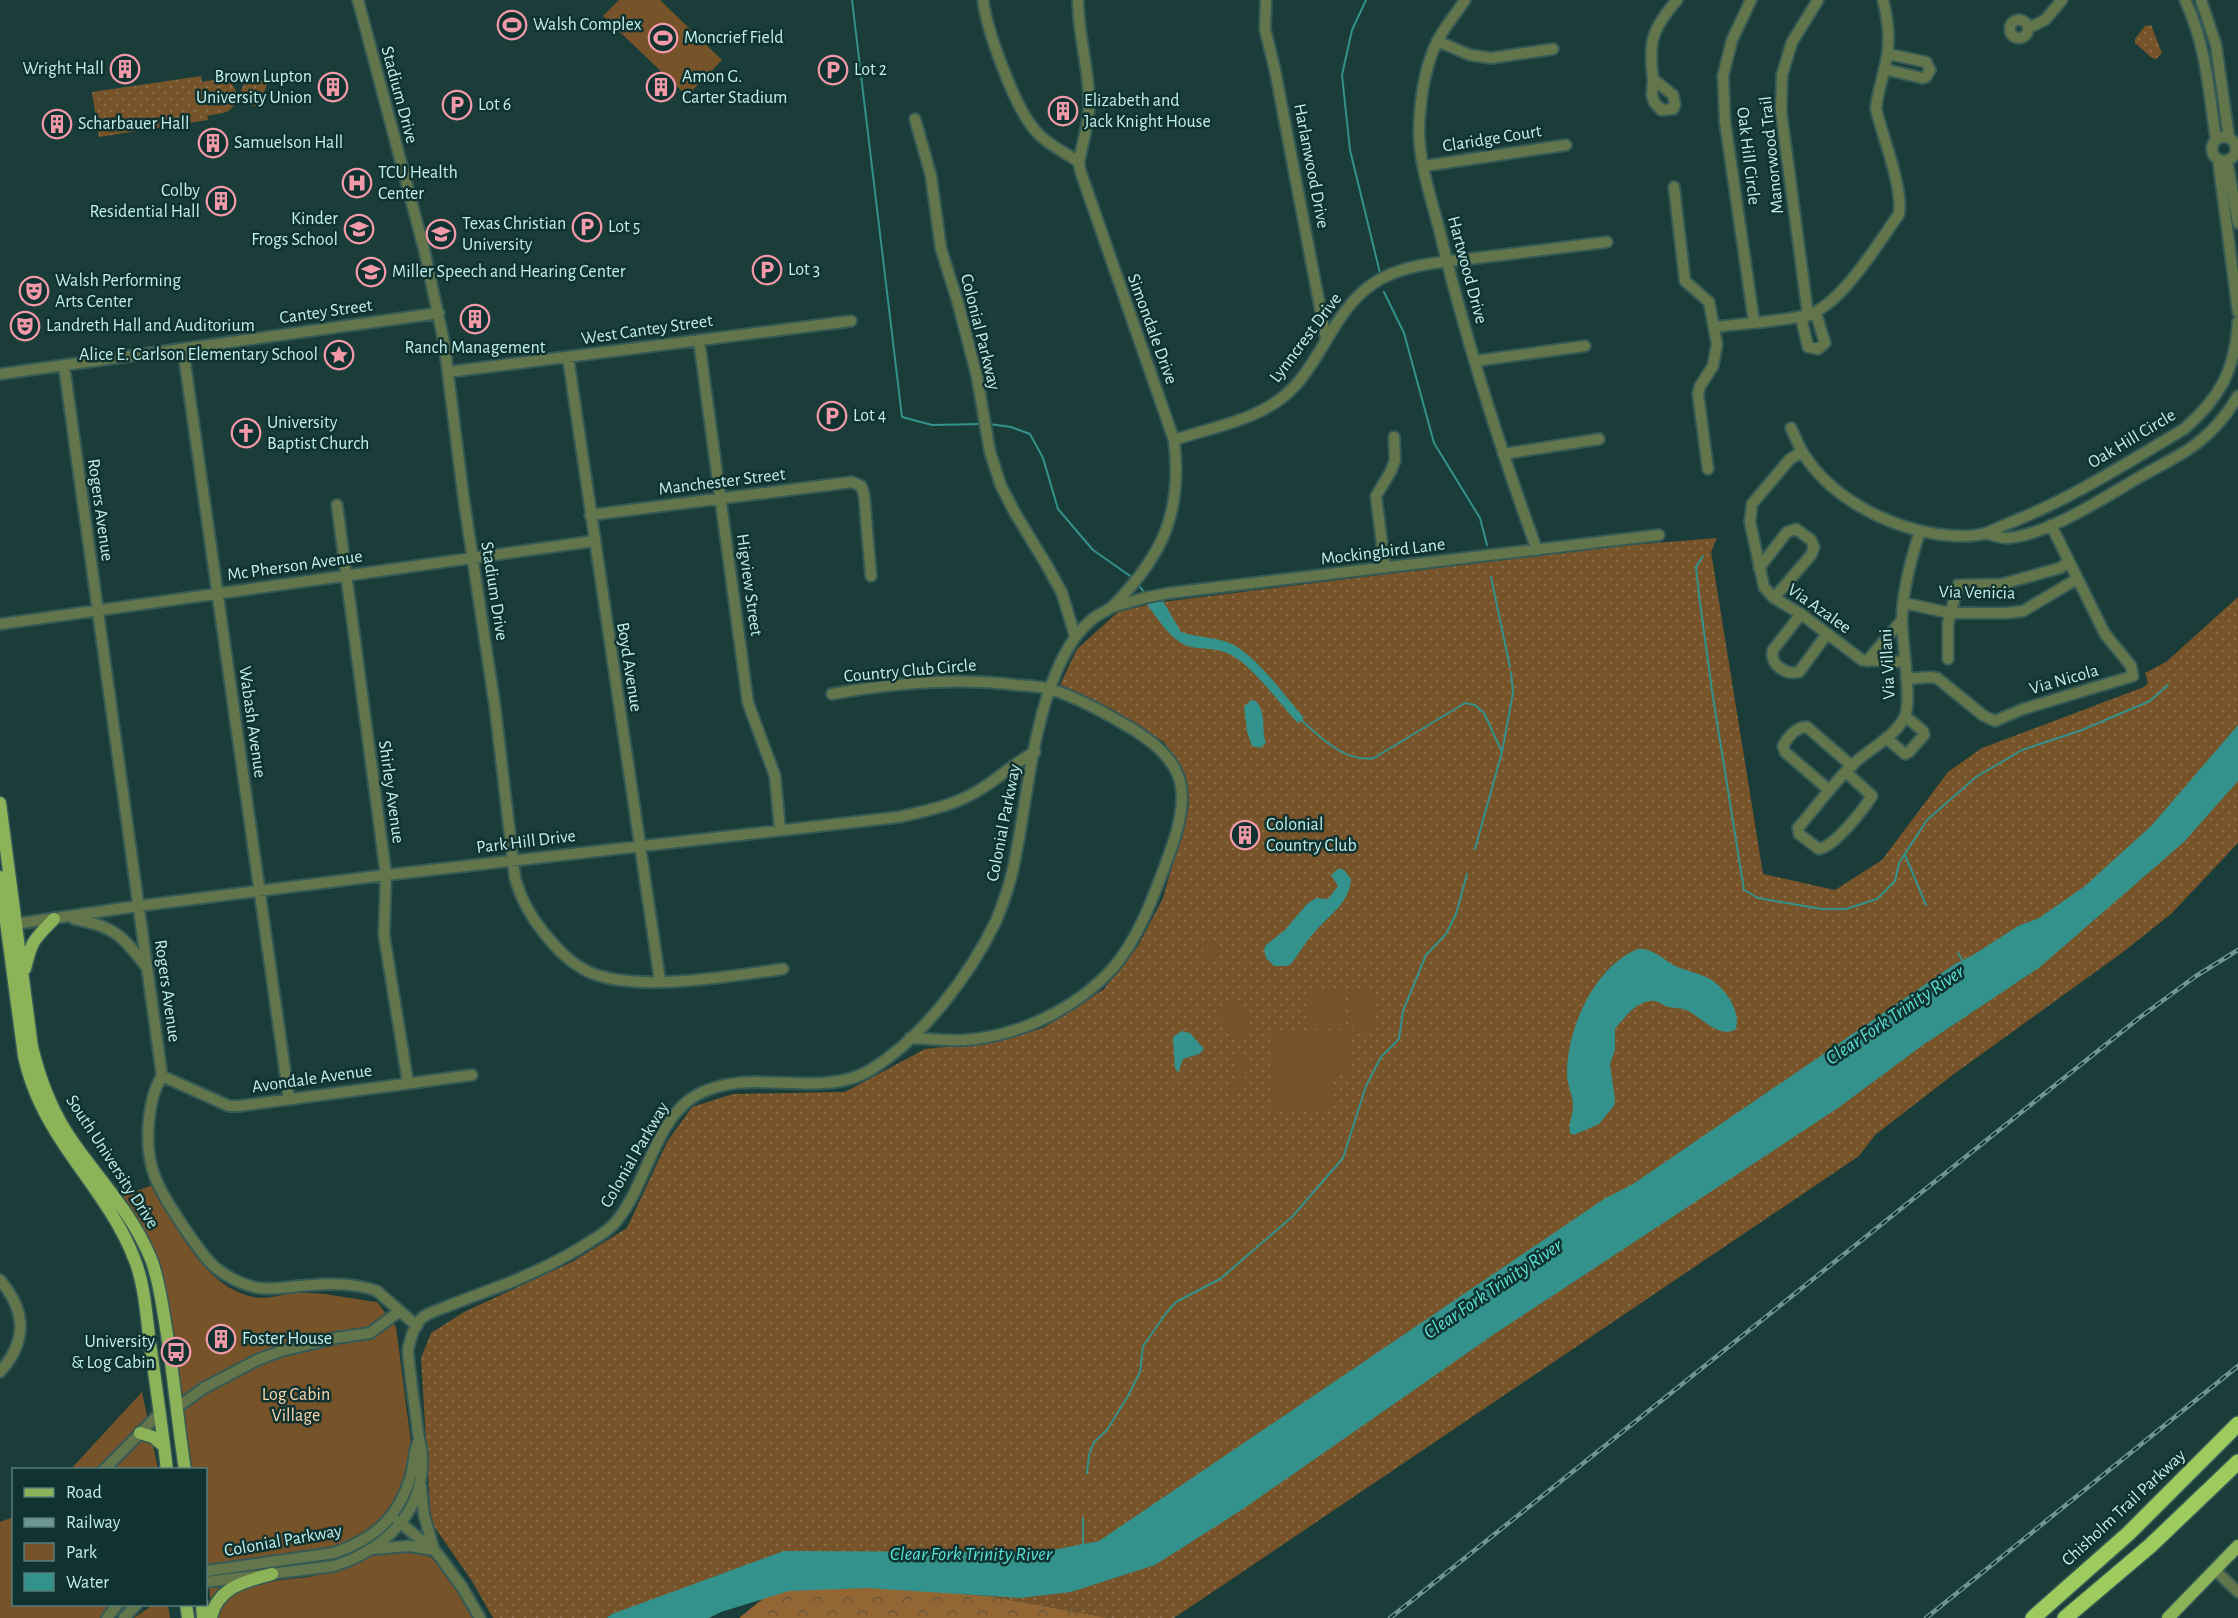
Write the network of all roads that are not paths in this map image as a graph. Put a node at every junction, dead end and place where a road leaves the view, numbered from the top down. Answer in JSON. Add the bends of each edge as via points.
{"nodes":[{"id":1,"x":358,"y":0,"type":"edge"},
{"id":2,"x":983,"y":0,"type":"edge"},
{"id":3,"x":1078,"y":0,"type":"edge"},
{"id":4,"x":1266,"y":0,"type":"edge"},
{"id":5,"x":1465,"y":0,"type":"edge"},
{"id":6,"x":1677,"y":0,"type":"edge"},
{"id":7,"x":1751,"y":0,"type":"edge"},
{"id":8,"x":1818,"y":0,"type":"edge"},
{"id":9,"x":1883,"y":0,"type":"edge"},
{"id":10,"x":2062,"y":0,"type":"edge"},
{"id":11,"x":2185,"y":0,"type":"edge"},
{"id":12,"x":2202,"y":0,"type":"edge"},
{"id":13,"x":2028,"y":28,"type":"dead end"},
{"id":14,"x":1437,"y":41,"type":"junction"},
{"id":15,"x":1553,"y":49,"type":"dead end"},
{"id":16,"x":1887,"y":54,"type":"junction"},
{"id":17,"x":1884,"y":69,"type":"junction"},
{"id":18,"x":1653,"y":79,"type":"dead end"},
{"id":19,"x":2227,"y":114,"type":"junction"},
{"id":20,"x":915,"y":118,"type":"dead end"},
{"id":21,"x":2238,"y":124,"type":"edge"},
{"id":22,"x":2233,"y":139,"type":"edge"},
{"id":23,"x":2216,"y":140,"type":"junction"},
{"id":24,"x":1566,"y":145,"type":"dead end"},
{"id":25,"x":2229,"y":158,"type":"edge"},
{"id":26,"x":1079,"y":162,"type":"junction"},
{"id":27,"x":1424,"y":166,"type":"junction"},
{"id":28,"x":2238,"y":178,"type":"edge"},
{"id":29,"x":1674,"y":187,"type":"dead end"},
{"id":30,"x":2233,"y":190,"type":"junction"},
{"id":31,"x":2238,"y":223,"type":"edge"},
{"id":32,"x":1607,"y":242,"type":"dead end"},
{"id":33,"x":1447,"y":262,"type":"junction"},
{"id":34,"x":2238,"y":312,"type":"edge"},
{"id":35,"x":439,"y":313,"type":"junction"},
{"id":36,"x":1808,"y":315,"type":"junction"},
{"id":37,"x":851,"y":321,"type":"dead end"},
{"id":38,"x":1754,"y":322,"type":"junction"},
{"id":39,"x":2238,"y":322,"type":"edge"},
{"id":40,"x":1715,"y":327,"type":"junction"},
{"id":41,"x":1821,"y":329,"type":"junction"},
{"id":42,"x":1804,"y":335,"type":"junction"},
{"id":43,"x":2237,"y":338,"type":"edge"},
{"id":44,"x":1326,"y":339,"type":"junction"},
{"id":45,"x":699,"y":340,"type":"junction"},
{"id":46,"x":1585,"y":346,"type":"dead end"},
{"id":47,"x":183,"y":349,"type":"junction"},
{"id":48,"x":568,"y":357,"type":"junction"},
{"id":49,"x":1474,"y":361,"type":"junction"},
{"id":50,"x":64,"y":365,"type":"junction"},
{"id":51,"x":448,"y":372,"type":"junction"},
{"id":52,"x":0,"y":374,"type":"edge"},
{"id":53,"x":2238,"y":396,"type":"edge"},
{"id":54,"x":1791,"y":428,"type":"dead end"},
{"id":55,"x":1394,"y":437,"type":"dead end"},
{"id":56,"x":1599,"y":439,"type":"dead end"},
{"id":57,"x":1174,"y":440,"type":"junction"},
{"id":58,"x":1802,"y":452,"type":"junction"},
{"id":59,"x":1503,"y":454,"type":"junction"},
{"id":60,"x":1708,"y":469,"type":"dead end"},
{"id":61,"x":721,"y":499,"type":"junction"},
{"id":62,"x":337,"y":505,"type":"dead end"},
{"id":63,"x":590,"y":514,"type":"junction"},
{"id":64,"x":2051,"y":525,"type":"junction"},
{"id":65,"x":1920,"y":531,"type":"junction"},
{"id":66,"x":1986,"y":533,"type":"junction"},
{"id":67,"x":1659,"y":535,"type":"dead end"},
{"id":68,"x":594,"y":541,"type":"junction"},
{"id":69,"x":1537,"y":550,"type":"junction"},
{"id":70,"x":473,"y":558,"type":"junction"},
{"id":71,"x":2069,"y":562,"type":"junction"},
{"id":72,"x":1385,"y":568,"type":"junction"},
{"id":73,"x":1759,"y":568,"type":"junction"},
{"id":74,"x":346,"y":576,"type":"junction"},
{"id":75,"x":871,"y":576,"type":"dead end"},
{"id":76,"x":2077,"y":579,"type":"junction"},
{"id":77,"x":218,"y":594,"type":"junction"},
{"id":78,"x":1774,"y":598,"type":"junction"},
{"id":79,"x":1904,"y":603,"type":"junction"},
{"id":80,"x":1112,"y":607,"type":"junction"},
{"id":81,"x":98,"y":611,"type":"junction"},
{"id":82,"x":1950,"y":613,"type":"junction"},
{"id":83,"x":1801,"y":614,"type":"junction"},
{"id":84,"x":1902,"y":620,"type":"junction"},
{"id":85,"x":0,"y":624,"type":"edge"},
{"id":86,"x":1827,"y":634,"type":"junction"},
{"id":87,"x":1074,"y":636,"type":"junction"},
{"id":88,"x":1947,"y":659,"type":"dead end"},
{"id":89,"x":1867,"y":661,"type":"junction"},
{"id":90,"x":1905,"y":662,"type":"junction"},
{"id":91,"x":1906,"y":679,"type":"junction"},
{"id":92,"x":1051,"y":689,"type":"junction"},
{"id":93,"x":832,"y":694,"type":"dead end"},
{"id":94,"x":1905,"y":716,"type":"junction"},
{"id":95,"x":1886,"y":738,"type":"junction"},
{"id":96,"x":1035,"y":752,"type":"junction"},
{"id":97,"x":1849,"y":769,"type":"junction"},
{"id":98,"x":1829,"y":790,"type":"junction"},
{"id":99,"x":0,"y":803,"type":"edge"},
{"id":100,"x":780,"y":830,"type":"junction"},
{"id":101,"x":640,"y":846,"type":"junction"},
{"id":102,"x":513,"y":860,"type":"junction"},
{"id":103,"x":386,"y":875,"type":"junction"},
{"id":104,"x":3,"y":886,"type":"edge"},
{"id":105,"x":260,"y":891,"type":"junction"},
{"id":106,"x":138,"y":906,"type":"junction"},
{"id":107,"x":59,"y":918,"type":"junction"},
{"id":108,"x":11,"y":925,"type":"junction"},
{"id":109,"x":783,"y":969,"type":"dead end"},
{"id":110,"x":149,"y":970,"type":"junction"},
{"id":111,"x":23,"y":976,"type":"junction"},
{"id":112,"x":660,"y":981,"type":"junction"},
{"id":113,"x":910,"y":1038,"type":"junction"},
{"id":114,"x":472,"y":1075,"type":"dead end"},
{"id":115,"x":162,"y":1076,"type":"junction"},
{"id":116,"x":408,"y":1083,"type":"junction"},
{"id":117,"x":289,"y":1099,"type":"junction"},
{"id":118,"x":0,"y":1281,"type":"edge"},
{"id":119,"x":400,"y":1311,"type":"junction"},
{"id":120,"x":417,"y":1326,"type":"junction"},
{"id":121,"x":0,"y":1372,"type":"edge"},
{"id":122,"x":176,"y":1408,"type":"junction"},
{"id":123,"x":159,"y":1414,"type":"junction"},
{"id":124,"x":2238,"y":1424,"type":"edge"},
{"id":125,"x":140,"y":1433,"type":"junction"},
{"id":126,"x":419,"y":1440,"type":"junction"},
{"id":127,"x":164,"y":1446,"type":"junction"},
{"id":128,"x":2238,"y":1462,"type":"edge"},
{"id":129,"x":106,"y":1468,"type":"edge"},
{"id":130,"x":167,"y":1468,"type":"edge"},
{"id":131,"x":185,"y":1468,"type":"edge"},
{"id":132,"x":420,"y":1478,"type":"junction"},
{"id":133,"x":391,"y":1516,"type":"junction"},
{"id":134,"x":401,"y":1524,"type":"junction"},
{"id":135,"x":2238,"y":1546,"type":"edge"},
{"id":136,"x":372,"y":1549,"type":"junction"},
{"id":137,"x":434,"y":1550,"type":"junction"},
{"id":138,"x":207,"y":1570,"type":"edge"},
{"id":139,"x":2215,"y":1570,"type":"junction"},
{"id":140,"x":272,"y":1574,"type":"junction"},
{"id":141,"x":207,"y":1582,"type":"edge"},
{"id":142,"x":2238,"y":1592,"type":"edge"},
{"id":143,"x":117,"y":1606,"type":"edge"},
{"id":144,"x":136,"y":1606,"type":"edge"},
{"id":145,"x":107,"y":1618,"type":"edge"},
{"id":146,"x":123,"y":1618,"type":"edge"},
{"id":147,"x":211,"y":1618,"type":"edge"},
{"id":148,"x":480,"y":1618,"type":"edge"},
{"id":149,"x":2033,"y":1618,"type":"edge"},
{"id":150,"x":2065,"y":1618,"type":"edge"},
{"id":151,"x":2168,"y":1618,"type":"edge"}],
"edges":[{"from":1,"to":35,"type":"street","name":"Stadium Drive"},
{"from":2,"to":26,"type":"street","via":[[994,44],[1024,115],[1050,144]]},
{"from":3,"to":26,"type":"street","name":"Simondale Drive","via":[[1089,101]]},
{"from":4,"to":44,"type":"street","name":"Harlanwood Drive","via":[[1265,29]]},
{"from":5,"to":14,"type":"street","name":"Hartwood Drive"},
{"from":6,"to":18,"type":"street","via":[[1652,37]]},
{"from":7,"to":38,"type":"street","name":"Oak Hill Circle","via":[[1732,40],[1723,76],[1725,122]]},
{"from":8,"to":36,"type":"street","name":"Manorwood Trail","via":[[1792,42],[1782,75],[1780,111]]},
{"from":9,"to":16,"type":"street","via":[[1888,23]]},
{"from":10,"to":13,"type":"street","via":[[2045,20]]},
{"from":11,"to":23,"type":"street","via":[[2198,29]]},
{"from":12,"to":19,"type":"street","via":[[2216,45]]},
{"from":14,"to":15,"type":"street","via":[[1470,56],[1491,58]]},
{"from":14,"to":27,"type":"street","name":"Hartwood Drive","via":[[1421,105],[1419,132]]},
{"from":16,"to":17,"type":"street"},
{"from":16,"to":17,"type":"street","via":[[1926,62],[1930,70],[1922,78]]},
{"from":17,"to":36,"type":"street","via":[[1876,109],[1895,181],[1899,214],[1835,298]]},
{"from":19,"to":21,"type":"street"},
{"from":19,"to":22,"type":"street"},
{"from":20,"to":87,"type":"street","name":"Colonial Parkway","via":[[931,176],[941,249],[958,303],[1001,486],[1062,593]]},
{"from":22,"to":23,"type":"street"},
{"from":22,"to":25,"type":"street","via":[[2236,148]]},
{"from":23,"to":25,"type":"street","via":[[2212,151]]},
{"from":24,"to":27,"type":"street","name":"Claridge Court"},
{"from":25,"to":30,"type":"street"},
{"from":25,"to":34,"type":"street"},
{"from":26,"to":57,"type":"street","name":"Simondale Drive"},
{"from":27,"to":33,"type":"street","name":"Hartwood Drive"},
{"from":28,"to":30,"type":"street"},
{"from":29,"to":40,"type":"street","via":[[1685,281],[1709,302]]},
{"from":30,"to":31,"type":"street"},
{"from":32,"to":33,"type":"street","name":"Lynncrest Drive"},
{"from":33,"to":44,"type":"street","name":"Lynncrest Drive","via":[[1394,273],[1375,282],[1358,297]]},
{"from":33,"to":49,"type":"street","name":"Hartwood Drive"},
{"from":35,"to":47,"type":"street","name":"Cantey Street"},
{"from":35,"to":51,"type":"street","name":"Stadium Drive"},
{"from":36,"to":38,"type":"street"},
{"from":36,"to":41,"type":"street","via":[[1817,317]]},
{"from":36,"to":42,"type":"street","name":"Manorwood Trail","via":[[1802,320]]},
{"from":37,"to":45,"type":"street","name":"West Cantey Street"},
{"from":38,"to":40,"type":"street"},
{"from":39,"to":43,"type":"street","name":"Oak Hill Circle"},
{"from":40,"to":60,"type":"street","via":[[1715,360],[1698,394]]},
{"from":41,"to":42,"type":"street"},
{"from":41,"to":42,"type":"street","via":[[1825,343],[1818,349],[1808,347]]},
{"from":43,"to":66,"type":"street","name":"Oak Hill Circle","via":[[2223,385],[2199,417],[2184,429],[2071,494]]},
{"from":44,"to":57,"type":"street","name":"Lynncrest Drive","via":[[1293,388],[1265,409],[1245,419]]},
{"from":45,"to":48,"type":"street","name":"West Cantey Street"},
{"from":45,"to":61,"type":"street","name":"Higview Street"},
{"from":46,"to":49,"type":"street"},
{"from":47,"to":50,"type":"street"},
{"from":47,"to":77,"type":"street","name":"Wabash Avenue"},
{"from":48,"to":51,"type":"street","name":"West Cantey Street"},
{"from":48,"to":63,"type":"street","name":"Boyd Avenue"},
{"from":49,"to":59,"type":"street","name":"Hartwood Drive"},
{"from":50,"to":52,"type":"street"},
{"from":50,"to":81,"type":"street","name":"Rogers Avenue"},
{"from":51,"to":70,"type":"street","name":"Stadium Drive"},
{"from":53,"to":64,"type":"street","name":"Oak Hill Circle","via":[[2217,426],[2182,454]]},
{"from":54,"to":58,"type":"street","name":"Oak Hill Circle"},
{"from":55,"to":72,"type":"street","via":[[1395,460],[1376,496]]},
{"from":56,"to":59,"type":"street"},
{"from":57,"to":80,"type":"street","name":"Simondale Drive","via":[[1177,465],[1172,515],[1160,545]]},
{"from":58,"to":65,"type":"street","name":"Oak Hill Circle","via":[[1823,477],[1855,503],[1894,524]]},
{"from":58,"to":73,"type":"street","name":"Via Azalee","via":[[1786,463],[1752,504],[1750,522]]},
{"from":59,"to":69,"type":"street","name":"Hartwood Drive"},
{"from":61,"to":63,"type":"street","name":"Manchester Street"},
{"from":61,"to":75,"type":"street","name":"Manchester Street","via":[[857,483],[864,494]]},
{"from":61,"to":100,"type":"street","name":"Higview Street","via":[[748,703],[774,769]]},
{"from":62,"to":74,"type":"street","name":"Shirley Avenue"},
{"from":63,"to":68,"type":"street","name":"Boyd Avenue"},
{"from":64,"to":66,"type":"street","name":"Oak Hill Circle","via":[[2009,538]]},
{"from":64,"to":71,"type":"street"},
{"from":65,"to":66,"type":"street","name":"Oak Hill Circle","via":[[1946,535]]},
{"from":65,"to":79,"type":"street","name":"Via Villani"},
{"from":67,"to":69,"type":"street","name":"Mockingbird Lane"},
{"from":68,"to":70,"type":"street","name":"Mc Pherson Avenue"},
{"from":68,"to":101,"type":"street","name":"Boyd Avenue"},
{"from":69,"to":72,"type":"street","name":"Mockingbird Lane"},
{"from":70,"to":74,"type":"street","name":"Mc Pherson Avenue"},
{"from":70,"to":102,"type":"street","name":"Stadium Drive"},
{"from":71,"to":76,"type":"street"},
{"from":71,"to":82,"type":"street","via":[[2002,584],[1958,585]]},
{"from":72,"to":80,"type":"street","name":"Mockingbird Lane","via":[[1149,597]]},
{"from":73,"to":78,"type":"street","name":"Via Azalee","via":[[1764,587]]},
{"from":73,"to":78,"type":"street","via":[[1786,532],[1796,529],[1811,540],[1811,555]]},
{"from":74,"to":77,"type":"street","name":"Mc Pherson Avenue"},
{"from":74,"to":103,"type":"street","name":"Shirley Avenue"},
{"from":76,"to":82,"type":"street","name":"Via Venicia","via":[[2024,611]]},
{"from":76,"to":91,"type":"street","name":"Via Nicola","via":[[2105,634],[2131,666],[2133,676],[1995,721],[1937,678]]},
{"from":77,"to":81,"type":"street","name":"Mc Pherson Avenue"},
{"from":77,"to":105,"type":"street","name":"Wabash Avenue"},
{"from":78,"to":83,"type":"street","name":"Via Azalee"},
{"from":79,"to":82,"type":"street","name":"Via Venicia"},
{"from":79,"to":84,"type":"street","name":"Via Villani"},
{"from":80,"to":87,"type":"street","name":"Simondale Drive"},
{"from":81,"to":85,"type":"street","name":"Mc Pherson Avenue"},
{"from":81,"to":106,"type":"street","name":"Rogers Avenue"},
{"from":82,"to":88,"type":"street"},
{"from":83,"to":86,"type":"street","name":"Via Azalee"},
{"from":83,"to":86,"type":"street","via":[[1773,650],[1773,663],[1786,672],[1799,672]]},
{"from":84,"to":89,"type":"street"},
{"from":84,"to":90,"type":"street","name":"Via Villani"},
{"from":86,"to":89,"type":"street","name":"Via Azalee"},
{"from":87,"to":92,"type":"street","name":"Colonial Parkway"},
{"from":89,"to":90,"type":"street"},
{"from":90,"to":91,"type":"street","name":"Via Villani"},
{"from":91,"to":94,"type":"street","name":"Via Villani"},
{"from":92,"to":93,"type":"street","name":"Country Club Circle","via":[[988,681],[947,681]]},
{"from":92,"to":96,"type":"street","name":"Colonial Parkway"},
{"from":92,"to":113,"type":"street","name":"Country Club Circle","via":[[1131,728],[1160,750],[1177,771],[1181,788],[1178,832],[1156,890],[1132,941],[1114,967],[1057,1012],[1011,1030],[967,1040]]},
{"from":94,"to":95,"type":"street","name":"Via Villani"},
{"from":94,"to":95,"type":"street","via":[[1924,735],[1905,753]]},
{"from":95,"to":97,"type":"street","name":"Via Villani"},
{"from":96,"to":100,"type":"street","name":"Park Hill Drive","via":[[983,788],[942,807],[899,817]]},
{"from":96,"to":113,"type":"street","name":"Colonial Parkway","via":[[1013,869],[995,922],[943,1003]]},
{"from":97,"to":98,"type":"street","name":"Via Villani"},
{"from":97,"to":98,"type":"street","via":[[1807,727],[1791,736],[1783,746],[1785,753]]},
{"from":97,"to":98,"type":"street","name":"Via Villani","via":[[1872,796],[1825,848],[1819,849],[1799,834],[1798,828]]},
{"from":99,"to":104,"type":"main road","name":"South University Drive"},
{"from":100,"to":101,"type":"street","name":"Park Hill Drive"},
{"from":101,"to":102,"type":"street","name":"Park Hill Drive"},
{"from":101,"to":112,"type":"street","name":"Boyd Avenue"},
{"from":102,"to":103,"type":"street","name":"Park Hill Drive"},
{"from":102,"to":112,"type":"street","name":"Stadium Drive","via":[[519,893],[528,912],[566,959],[617,980]]},
{"from":103,"to":105,"type":"street","name":"Park Hill Drive"},
{"from":103,"to":116,"type":"street","name":"Shirley Avenue","via":[[384,935]]},
{"from":104,"to":108,"type":"main road","name":"South University Drive"},
{"from":105,"to":106,"type":"street","name":"Park Hill Drive"},
{"from":105,"to":117,"type":"street","name":"Wabash Avenue"},
{"from":106,"to":107,"type":"street","name":"Park Hill Drive"},
{"from":106,"to":110,"type":"street","name":"Rogers Avenue"},
{"from":107,"to":108,"type":"street","name":"Park Hill Drive"},
{"from":107,"to":110,"type":"street","via":[[90,922],[114,931]]},
{"from":107,"to":111,"type":"main road","via":[[35,936]]},
{"from":108,"to":111,"type":"main road","name":"South University Drive"},
{"from":108,"to":123,"type":"main road","name":"South University Drive","via":[[28,1074],[52,1125],[103,1201],[134,1258],[143,1291]]},
{"from":109,"to":112,"type":"street","name":"Stadium Drive"},
{"from":110,"to":115,"type":"street","name":"Rogers Avenue"},
{"from":111,"to":122,"type":"main road","name":"South University Drive","via":[[32,1047],[47,1095],[72,1141],[124,1208],[152,1260]]},
{"from":113,"to":120,"type":"street","name":"Colonial Parkway","via":[[871,1070],[846,1080],[740,1082],[695,1096],[677,1110],[613,1225],[586,1245],[513,1281],[426,1315]]},
{"from":114,"to":116,"type":"street","name":"Avondale Avenue"},
{"from":115,"to":117,"type":"street","name":"Avondale Avenue","via":[[229,1106]]},
{"from":115,"to":119,"type":"street","name":"Rogers Avenue","via":[[156,1086],[148,1131],[154,1174],[176,1215],[209,1262],[228,1276],[256,1287],[339,1284],[370,1288]]},
{"from":116,"to":117,"type":"street","name":"Avondale Avenue"},
{"from":118,"to":121,"type":"street","via":[[14,1301],[21,1335]]},
{"from":119,"to":120,"type":"street","name":"Rogers Avenue"},
{"from":119,"to":122,"type":"street","via":[[370,1333],[281,1351],[257,1360]]},
{"from":120,"to":126,"type":"street","via":[[408,1350]]},
{"from":122,"to":131,"type":"main road","name":"South University Drive"},
{"from":123,"to":125,"type":"street"},
{"from":123,"to":127,"type":"main road","name":"South University Drive"},
{"from":124,"to":149,"type":"highway","name":"Chisholm Trail Parkway","via":[[2129,1533]]},
{"from":125,"to":127,"type":"main road"},
{"from":125,"to":129,"type":"street"},
{"from":126,"to":132,"type":"street","via":[[423,1458]]},
{"from":126,"to":133,"type":"street","via":[[406,1493]]},
{"from":127,"to":130,"type":"main road","name":"South University Drive"},
{"from":128,"to":150,"type":"highway","via":[[2150,1546]]},
{"from":132,"to":134,"type":"street"},
{"from":132,"to":137,"type":"street","via":[[424,1515]]},
{"from":133,"to":134,"type":"street"},
{"from":133,"to":138,"type":"street","name":"Colonial Parkway","via":[[369,1537],[334,1553]]},
{"from":134,"to":136,"type":"street","name":"Colonial Parkway"},
{"from":134,"to":137,"type":"street"},
{"from":135,"to":139,"type":"main road"},
{"from":136,"to":137,"type":"street","via":[[409,1546]]},
{"from":136,"to":140,"type":"street","name":"Colonial Parkway","via":[[334,1566]]},
{"from":137,"to":148,"type":"street"},
{"from":139,"to":142,"type":"street"},
{"from":139,"to":151,"type":"main road"},
{"from":140,"to":141,"type":"street","name":"Colonial Parkway"},
{"from":140,"to":147,"type":"main road","via":[[238,1583],[228,1590],[216,1603]]},
{"from":143,"to":145,"type":"street"},
{"from":144,"to":146,"type":"street"}]}
